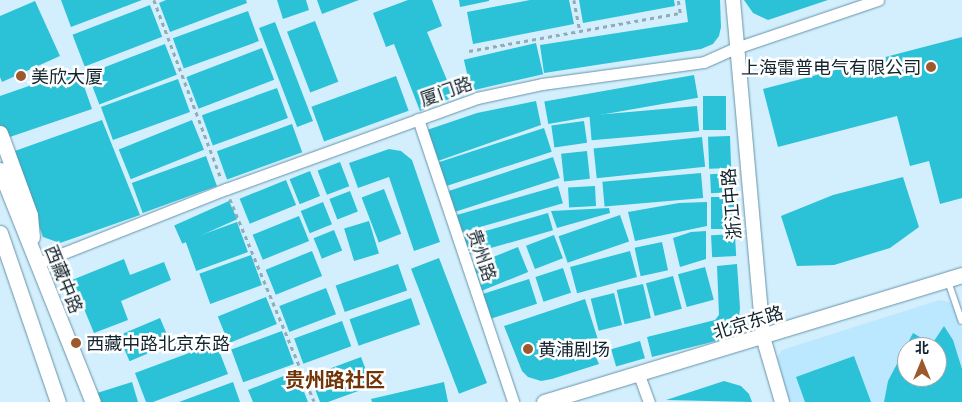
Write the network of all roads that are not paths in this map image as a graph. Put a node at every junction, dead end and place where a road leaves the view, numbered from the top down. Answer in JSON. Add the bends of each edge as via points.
{"nodes":[{"id":1,"x":733,"y":0,"type":"edge"},
{"id":2,"x":878,"y":0,"type":"edge"},
{"id":3,"x":736,"y":48,"type":"junction"},
{"id":4,"x":418,"y":119,"type":"junction"},
{"id":5,"x":0,"y":133,"type":"edge"},
{"id":6,"x":0,"y":170,"type":"edge"},
{"id":7,"x":0,"y":233,"type":"edge"},
{"id":8,"x":0,"y":253,"type":"edge"},
{"id":9,"x":35,"y":257,"type":"junction"},
{"id":10,"x":955,"y":277,"type":"edge"},
{"id":11,"x":25,"y":307,"type":"junction"},
{"id":12,"x":962,"y":321,"type":"edge"},
{"id":13,"x":763,"y":337,"type":"junction"},
{"id":14,"x":640,"y":375,"type":"junction"},
{"id":15,"x":58,"y":402,"type":"edge"},
{"id":16,"x":93,"y":402,"type":"edge"},
{"id":17,"x":513,"y":402,"type":"edge"},
{"id":18,"x":544,"y":402,"type":"edge"},
{"id":19,"x":649,"y":402,"type":"edge"},
{"id":20,"x":782,"y":402,"type":"edge"}],
"edges":[{"from":1,"to":3,"type":"street","name":"浙江中路"},
{"from":2,"to":3,"type":"street","name":"厦门路"},
{"from":3,"to":4,"type":"street","name":"厦门路","via":[[704,62],[509,90]]},
{"from":3,"to":13,"type":"street","name":"浙江中路"},
{"from":4,"to":9,"type":"street","name":"厦门路"},
{"from":4,"to":17,"type":"street","name":"贵州路"},
{"from":5,"to":9,"type":"main road","via":[[30,215]]},
{"from":6,"to":9,"type":"main road","name":"西藏中路"},
{"from":7,"to":11,"type":"main road"},
{"from":8,"to":11,"type":"main road"},
{"from":9,"to":16,"type":"main road","name":"西藏中路"},
{"from":10,"to":12,"type":"lane"},
{"from":10,"to":13,"type":"main road","name":"北京东路"},
{"from":11,"to":15,"type":"main road"},
{"from":13,"to":14,"type":"main road","name":"北京东路"},
{"from":13,"to":20,"type":"street","name":"浙江中路"},
{"from":14,"to":18,"type":"main road","name":"北京东路"},
{"from":14,"to":19,"type":"street"}]}
